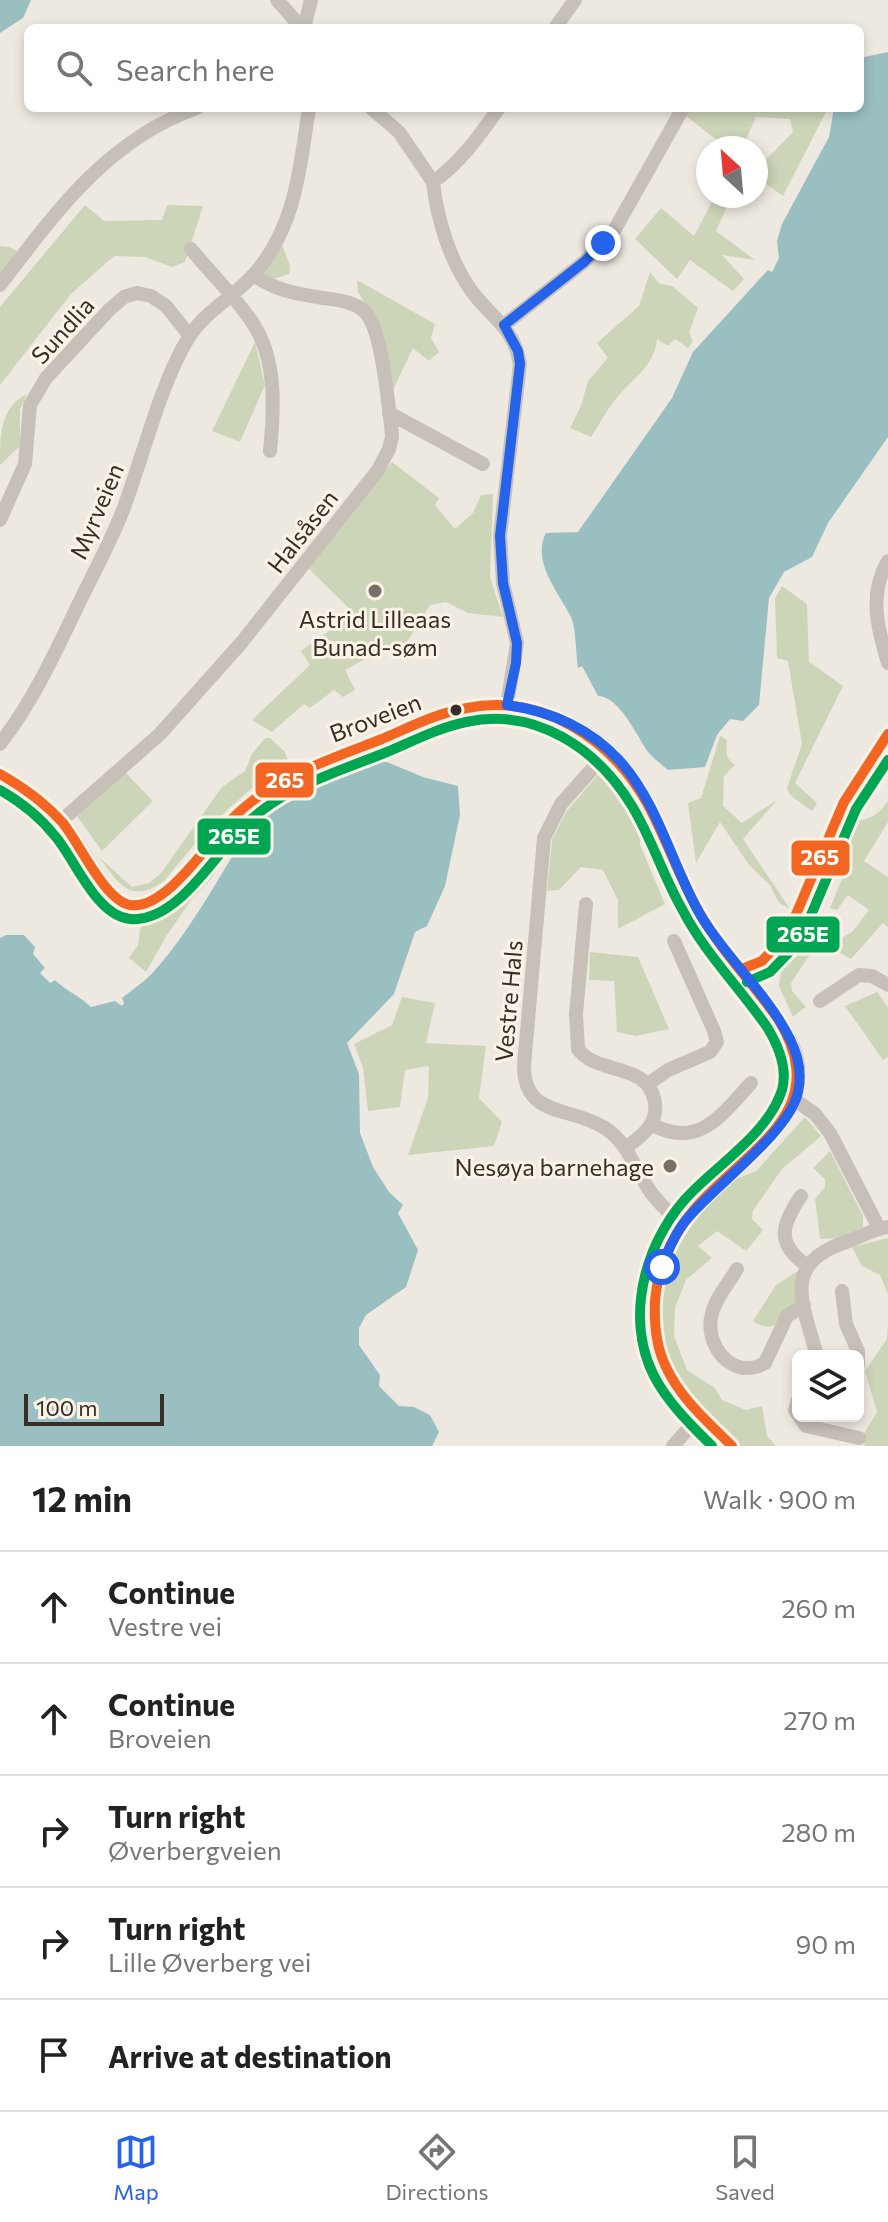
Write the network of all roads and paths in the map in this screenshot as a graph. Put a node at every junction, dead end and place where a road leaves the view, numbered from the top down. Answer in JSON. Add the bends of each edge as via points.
{"nodes":[{"id":1,"x":277,"y":0,"type":"edge"},
{"id":2,"x":311,"y":0,"type":"edge"},
{"id":3,"x":575,"y":0,"type":"edge"},
{"id":4,"x":298,"y":24,"type":"edge"},
{"id":5,"x":304,"y":24,"type":"edge"},
{"id":6,"x":558,"y":24,"type":"edge"},
{"id":7,"x":187,"y":112,"type":"edge"},
{"id":8,"x":308,"y":112,"type":"edge"},
{"id":9,"x":376,"y":112,"type":"edge"},
{"id":10,"x":496,"y":112,"type":"edge"},
{"id":11,"x":681,"y":112,"type":"edge"},
{"id":12,"x":433,"y":182,"type":"junction"},
{"id":13,"x":191,"y":249,"type":"dead end"},
{"id":14,"x":254,"y":275,"type":"junction"},
{"id":15,"x":0,"y":285,"type":"edge"},
{"id":16,"x":229,"y":296,"type":"junction"},
{"id":17,"x":504,"y":325,"type":"junction"},
{"id":18,"x":190,"y":336,"type":"junction"},
{"id":19,"x":389,"y":413,"type":"junction"},
{"id":20,"x":270,"y":451,"type":"dead end"},
{"id":21,"x":483,"y":464,"type":"dead end"},
{"id":22,"x":0,"y":520,"type":"edge"},
{"id":23,"x":888,"y":561,"type":"edge"},
{"id":24,"x":888,"y":663,"type":"edge"},
{"id":25,"x":507,"y":705,"type":"junction"},
{"id":26,"x":888,"y":734,"type":"edge"},
{"id":27,"x":0,"y":744,"type":"edge"},
{"id":28,"x":594,"y":767,"type":"dead end"},
{"id":29,"x":0,"y":774,"type":"edge"},
{"id":30,"x":61,"y":821,"type":"junction"},
{"id":31,"x":586,"y":904,"type":"dead end"},
{"id":32,"x":674,"y":941,"type":"dead end"},
{"id":33,"x":762,"y":961,"type":"junction"},
{"id":34,"x":742,"y":969,"type":"junction"},
{"id":35,"x":751,"y":981,"type":"junction"},
{"id":36,"x":888,"y":985,"type":"edge"},
{"id":37,"x":820,"y":1001,"type":"dead end"},
{"id":38,"x":751,"y":1083,"type":"dead end"},
{"id":39,"x":648,"y":1084,"type":"junction"},
{"id":40,"x":795,"y":1100,"type":"junction"},
{"id":41,"x":651,"y":1124,"type":"junction"},
{"id":42,"x":626,"y":1148,"type":"junction"},
{"id":43,"x":801,"y":1196,"type":"dead end"},
{"id":44,"x":682,"y":1225,"type":"junction"},
{"id":45,"x":883,"y":1228,"type":"edge"},
{"id":46,"x":806,"y":1265,"type":"junction"},
{"id":47,"x":737,"y":1269,"type":"dead end"},
{"id":48,"x":842,"y":1291,"type":"dead end"},
{"id":49,"x":804,"y":1305,"type":"junction"},
{"id":50,"x":815,"y":1350,"type":"edge"},
{"id":51,"x":858,"y":1350,"type":"edge"},
{"id":52,"x":701,"y":1414,"type":"junction"},
{"id":53,"x":803,"y":1422,"type":"edge"},
{"id":54,"x":859,"y":1438,"type":"dead end"},
{"id":55,"x":673,"y":1446,"type":"edge"},
{"id":56,"x":732,"y":1446,"type":"edge"}],
"edges":[{"from":1,"to":4,"type":"street"},
{"from":2,"to":5,"type":"street"},
{"from":3,"to":6,"type":"street"},
{"from":7,"to":15,"type":"street","via":[[134,140],[93,173]]},
{"from":8,"to":14,"type":"street","name":"Myrveien","via":[[288,219]]},
{"from":9,"to":12,"type":"street","via":[[399,132]]},
{"from":10,"to":12,"type":"street","via":[[459,160]]},
{"from":11,"to":17,"type":"street","via":[[615,229],[584,262]]},
{"from":12,"to":17,"type":"street","via":[[438,215],[458,266],[474,294]]},
{"from":13,"to":16,"type":"street"},
{"from":14,"to":16,"type":"street","name":"Myrveien"},
{"from":14,"to":19,"type":"street","name":"Halsåsen","via":[[286,292],[363,310],[378,338]]},
{"from":16,"to":18,"type":"street","name":"Myrveien"},
{"from":16,"to":20,"type":"street","via":[[254,325],[266,353]]},
{"from":17,"to":25,"type":"street","via":[[520,364],[500,536],[503,583],[517,643]]},
{"from":18,"to":22,"type":"street","name":"Sundlia","via":[[151,296],[124,297],[109,310],[46,378],[30,405],[25,464]]},
{"from":18,"to":27,"type":"street","name":"Myrveien","via":[[104,552],[31,702]]},
{"from":19,"to":21,"type":"street"},
{"from":19,"to":30,"type":"street","name":"Halsåsen","via":[[392,437],[378,470],[242,642],[160,734]]},
{"from":23,"to":24,"type":"street","via":[[879,582],[876,619]]},
{"from":25,"to":30,"type":"street","name":"Broveien","via":[[472,706],[440,716],[286,776],[248,802],[167,891],[141,905],[126,904],[111,893]]},
{"from":25,"to":34,"type":"street","name":"Broveien","via":[[567,722],[618,760],[651,811],[700,914]]},
{"from":26,"to":33,"type":"street","via":[[844,802],[788,933]]},
{"from":28,"to":42,"type":"street","name":"Vestre Hals","via":[[561,804],[544,838],[524,1075],[533,1099],[601,1125]]},
{"from":29,"to":30,"type":"street","name":"Broveien"},
{"from":31,"to":39,"type":"street","via":[[578,1049],[591,1061]]},
{"from":32,"to":39,"type":"street","via":[[717,1042],[710,1052]]},
{"from":33,"to":34,"type":"street"},
{"from":33,"to":35,"type":"street"},
{"from":34,"to":35,"type":"street","name":"Broveien"},
{"from":35,"to":40,"type":"street","name":"Broveien","via":[[796,1054]]},
{"from":36,"to":37,"type":"street","via":[[859,975]]},
{"from":38,"to":41,"type":"street","via":[[699,1131],[673,1133]]},
{"from":39,"to":41,"type":"street","via":[[655,1106]]},
{"from":40,"to":44,"type":"street","via":[[768,1137]]},
{"from":40,"to":45,"type":"street","via":[[830,1133]]},
{"from":41,"to":42,"type":"street"},
{"from":42,"to":44,"type":"street","name":"Vestre Hals","via":[[649,1190]]},
{"from":43,"to":46,"type":"street","via":[[785,1225],[785,1238]]},
{"from":44,"to":52,"type":"street","via":[[659,1276],[656,1325],[668,1372]]},
{"from":45,"to":46,"type":"street","via":[[829,1248]]},
{"from":46,"to":49,"type":"street"},
{"from":47,"to":49,"type":"street","via":[[712,1313],[711,1326],[731,1365],[748,1370],[765,1363],[787,1316]]},
{"from":48,"to":51,"type":"street","via":[[846,1324]]},
{"from":49,"to":50,"type":"street"},
{"from":52,"to":55,"type":"street"},
{"from":52,"to":56,"type":"street"},
{"from":53,"to":54,"type":"street"}]}
